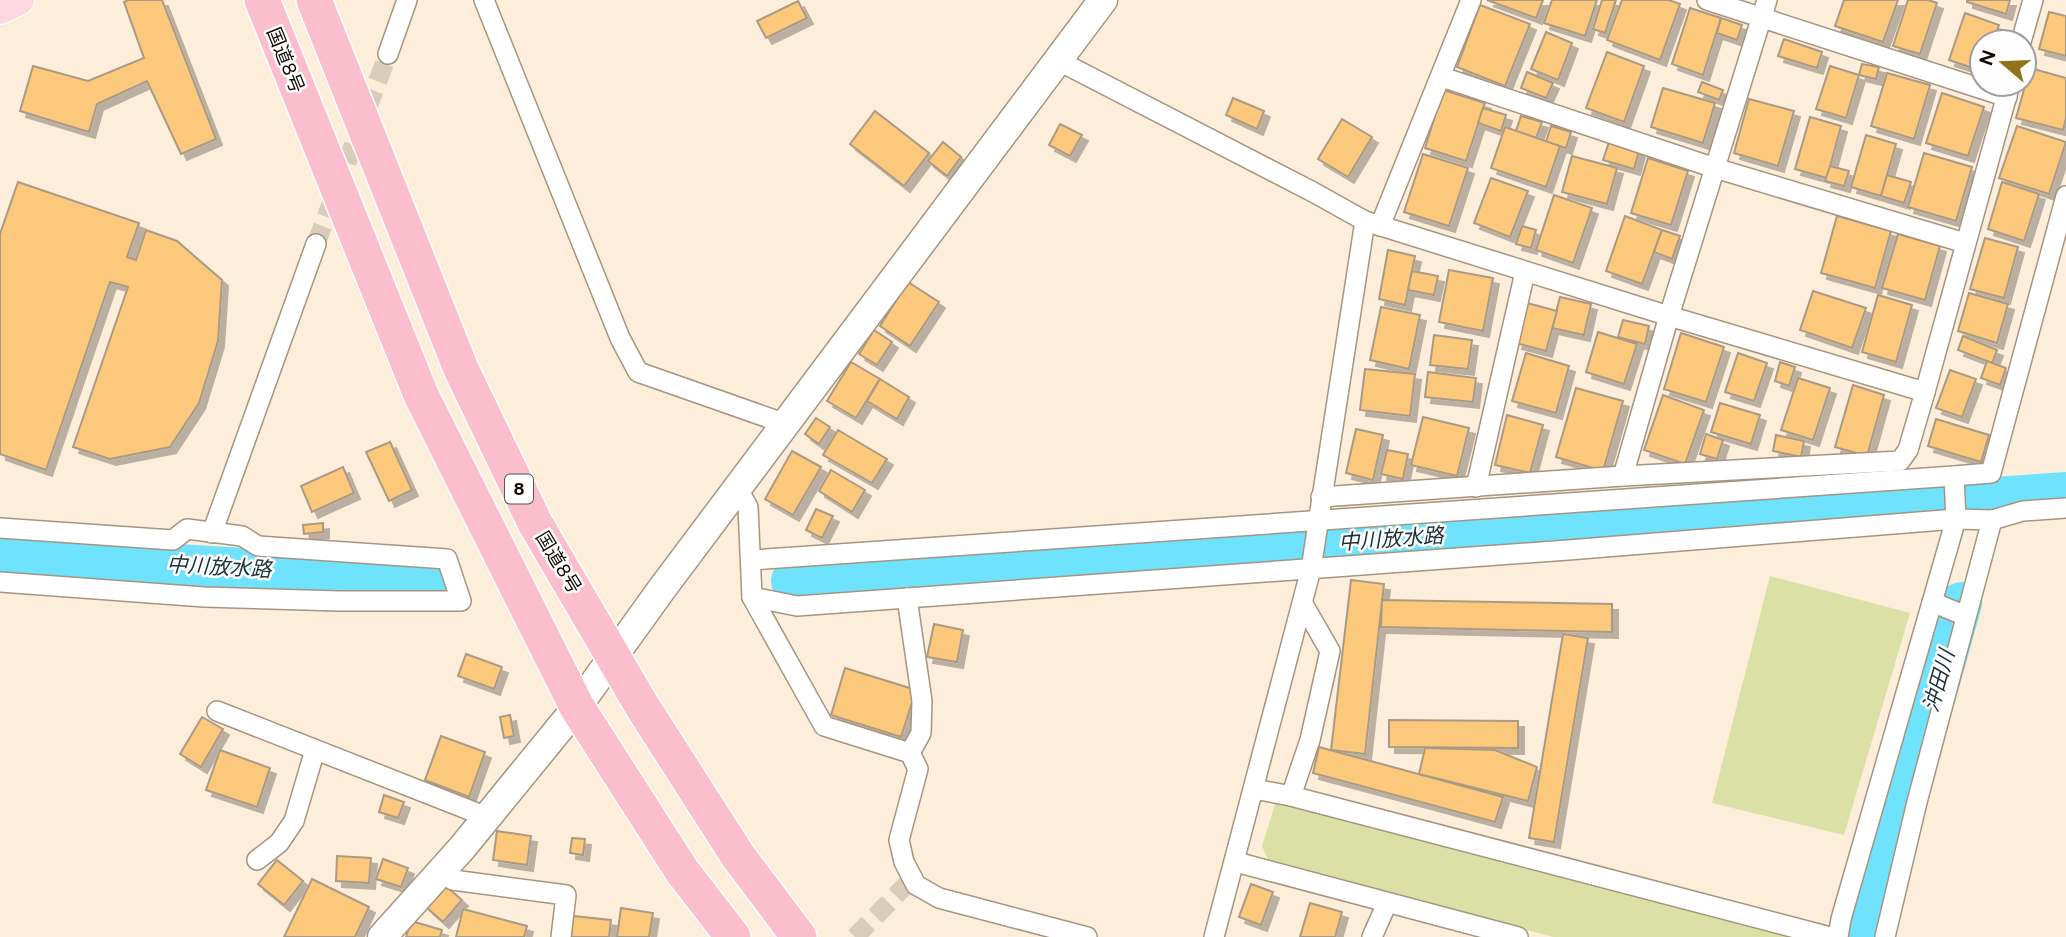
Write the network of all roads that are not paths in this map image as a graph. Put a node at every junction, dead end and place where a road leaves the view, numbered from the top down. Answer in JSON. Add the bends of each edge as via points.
{"nodes":[{"id":1,"x":19,"y":0,"type":"edge"},
{"id":2,"x":262,"y":0,"type":"edge"},
{"id":3,"x":314,"y":0,"type":"edge"},
{"id":4,"x":407,"y":0,"type":"edge"},
{"id":5,"x":484,"y":0,"type":"edge"},
{"id":6,"x":1471,"y":0,"type":"edge"},
{"id":7,"x":1707,"y":0,"type":"edge"},
{"id":8,"x":2033,"y":0,"type":"edge"},
{"id":9,"x":1098,"y":2,"type":"edge"},
{"id":10,"x":0,"y":9,"type":"edge"},
{"id":11,"x":1764,"y":9,"type":"edge"},
{"id":12,"x":2025,"y":28,"type":"edge"},
{"id":13,"x":388,"y":54,"type":"tunnel mouth"},
{"id":14,"x":1059,"y":61,"type":"junction"},
{"id":15,"x":1441,"y":77,"type":"junction"},
{"id":16,"x":1968,"y":78,"type":"edge"},
{"id":17,"x":2006,"y":98,"type":"edge"},
{"id":18,"x":1715,"y":168,"type":"junction"},
{"id":19,"x":2066,"y":196,"type":"edge"},
{"id":20,"x":1372,"y":224,"type":"junction"},
{"id":21,"x":1965,"y":243,"type":"junction"},
{"id":22,"x":316,"y":244,"type":"tunnel mouth"},
{"id":23,"x":1525,"y":272,"type":"junction"},
{"id":24,"x":1668,"y":316,"type":"junction"},
{"id":25,"x":1925,"y":392,"type":"junction"},
{"id":26,"x":786,"y":424,"type":"junction"},
{"id":27,"x":1623,"y":476,"type":"junction"},
{"id":28,"x":1954,"y":476,"type":"junction"},
{"id":29,"x":1476,"y":487,"type":"junction"},
{"id":30,"x":738,"y":489,"type":"junction"},
{"id":31,"x":1321,"y":497,"type":"junction"},
{"id":32,"x":2066,"y":508,"type":"edge"},
{"id":33,"x":1956,"y":519,"type":"junction"},
{"id":34,"x":1992,"y":520,"type":"junction"},
{"id":35,"x":1317,"y":526,"type":"junction"},
{"id":36,"x":0,"y":528,"type":"edge"},
{"id":37,"x":212,"y":533,"type":"junction"},
{"id":38,"x":752,"y":560,"type":"junction"},
{"id":39,"x":1312,"y":565,"type":"junction"},
{"id":40,"x":0,"y":582,"type":"edge"},
{"id":41,"x":752,"y":597,"type":"junction"},
{"id":42,"x":908,"y":598,"type":"junction"},
{"id":43,"x":1932,"y":602,"type":"junction"},
{"id":44,"x":1303,"y":604,"type":"junction"},
{"id":45,"x":1966,"y":616,"type":"junction"},
{"id":46,"x":614,"y":656,"type":"junction"},
{"id":47,"x":577,"y":707,"type":"junction"},
{"id":48,"x":217,"y":712,"type":"dead end"},
{"id":49,"x":315,"y":750,"type":"junction"},
{"id":50,"x":910,"y":754,"type":"junction"},
{"id":51,"x":1254,"y":789,"type":"junction"},
{"id":52,"x":1292,"y":796,"type":"junction"},
{"id":53,"x":487,"y":817,"type":"junction"},
{"id":54,"x":257,"y":860,"type":"dead end"},
{"id":55,"x":1236,"y":862,"type":"junction"},
{"id":56,"x":441,"y":872,"type":"junction"},
{"id":57,"x":1387,"y":903,"type":"junction"},
{"id":58,"x":382,"y":937,"type":"edge"},
{"id":59,"x":561,"y":937,"type":"edge"},
{"id":60,"x":733,"y":937,"type":"edge"},
{"id":61,"x":799,"y":937,"type":"edge"},
{"id":62,"x":1087,"y":937,"type":"edge"},
{"id":63,"x":1214,"y":937,"type":"edge"},
{"id":64,"x":1372,"y":937,"type":"edge"},
{"id":65,"x":1518,"y":937,"type":"edge"},
{"id":66,"x":1830,"y":937,"type":"edge"},
{"id":67,"x":1838,"y":937,"type":"edge"},
{"id":68,"x":1885,"y":937,"type":"edge"}],
"edges":[{"from":1,"to":10,"type":"main road"},
{"from":2,"to":47,"type":"highway","name":"国道8号","number":"8","via":[[421,395]]},
{"from":3,"to":46,"type":"highway","name":"国道8号","number":"8","via":[[461,369],[535,523]]},
{"from":4,"to":13,"type":"street"},
{"from":5,"to":26,"type":"street","via":[[620,338],[638,372]]},
{"from":6,"to":15,"type":"street"},
{"from":7,"to":11,"type":"street"},
{"from":8,"to":12,"type":"street"},
{"from":9,"to":14,"type":"street"},
{"from":11,"to":16,"type":"street"},
{"from":11,"to":18,"type":"street"},
{"from":14,"to":20,"type":"street"},
{"from":14,"to":26,"type":"street"},
{"from":15,"to":18,"type":"street"},
{"from":15,"to":20,"type":"street"},
{"from":17,"to":21,"type":"street"},
{"from":18,"to":21,"type":"street"},
{"from":18,"to":24,"type":"street"},
{"from":19,"to":28,"type":"street","via":[[1991,473]]},
{"from":20,"to":23,"type":"street"},
{"from":20,"to":31,"type":"street"},
{"from":21,"to":25,"type":"street"},
{"from":22,"to":37,"type":"street"},
{"from":23,"to":24,"type":"street"},
{"from":23,"to":29,"type":"street"},
{"from":24,"to":25,"type":"street"},
{"from":24,"to":27,"type":"street"},
{"from":25,"to":27,"type":"street","via":[[1908,450],[1900,461]]},
{"from":26,"to":30,"type":"street"},
{"from":27,"to":29,"type":"street"},
{"from":28,"to":33,"type":"street"},
{"from":28,"to":35,"type":"street"},
{"from":29,"to":31,"type":"street"},
{"from":30,"to":38,"type":"street","via":[[748,507]]},
{"from":30,"to":46,"type":"street"},
{"from":31,"to":35,"type":"street"},
{"from":32,"to":34,"type":"street","via":[[2023,511]]},
{"from":33,"to":34,"type":"street"},
{"from":33,"to":39,"type":"street"},
{"from":33,"to":43,"type":"street"},
{"from":34,"to":45,"type":"street"},
{"from":35,"to":38,"type":"street"},
{"from":35,"to":39,"type":"street"},
{"from":36,"to":37,"type":"street","via":[[173,540],[187,528]]},
{"from":37,"to":40,"type":"street","via":[[242,536],[258,546],[447,559],[461,601],[204,597]]},
{"from":38,"to":41,"type":"street"},
{"from":39,"to":42,"type":"street"},
{"from":39,"to":44,"type":"street"},
{"from":41,"to":42,"type":"street","via":[[797,606]]},
{"from":41,"to":50,"type":"street","via":[[824,726]]},
{"from":42,"to":50,"type":"street","via":[[922,701],[921,733]]},
{"from":43,"to":45,"type":"street"},
{"from":43,"to":67,"type":"street"},
{"from":44,"to":51,"type":"street"},
{"from":44,"to":52,"type":"street","via":[[1330,651]]},
{"from":45,"to":68,"type":"street"},
{"from":46,"to":47,"type":"street"},
{"from":46,"to":61,"type":"highway","name":"国道8号","number":"8","via":[[738,856]]},
{"from":47,"to":53,"type":"street"},
{"from":47,"to":60,"type":"highway","name":"国道8号","number":"8","via":[[682,871]]},
{"from":48,"to":49,"type":"street"},
{"from":49,"to":53,"type":"street"},
{"from":49,"to":54,"type":"street","via":[[294,821],[279,844]]},
{"from":50,"to":62,"type":"street","via":[[918,769],[899,839],[916,885],[939,898]]},
{"from":51,"to":52,"type":"street"},
{"from":51,"to":55,"type":"street"},
{"from":52,"to":66,"type":"street"},
{"from":53,"to":56,"type":"street"},
{"from":55,"to":57,"type":"street"},
{"from":55,"to":63,"type":"street"},
{"from":56,"to":58,"type":"street"},
{"from":56,"to":59,"type":"street","via":[[453,880],[566,895]]},
{"from":57,"to":64,"type":"street"},
{"from":57,"to":65,"type":"street"}]}
